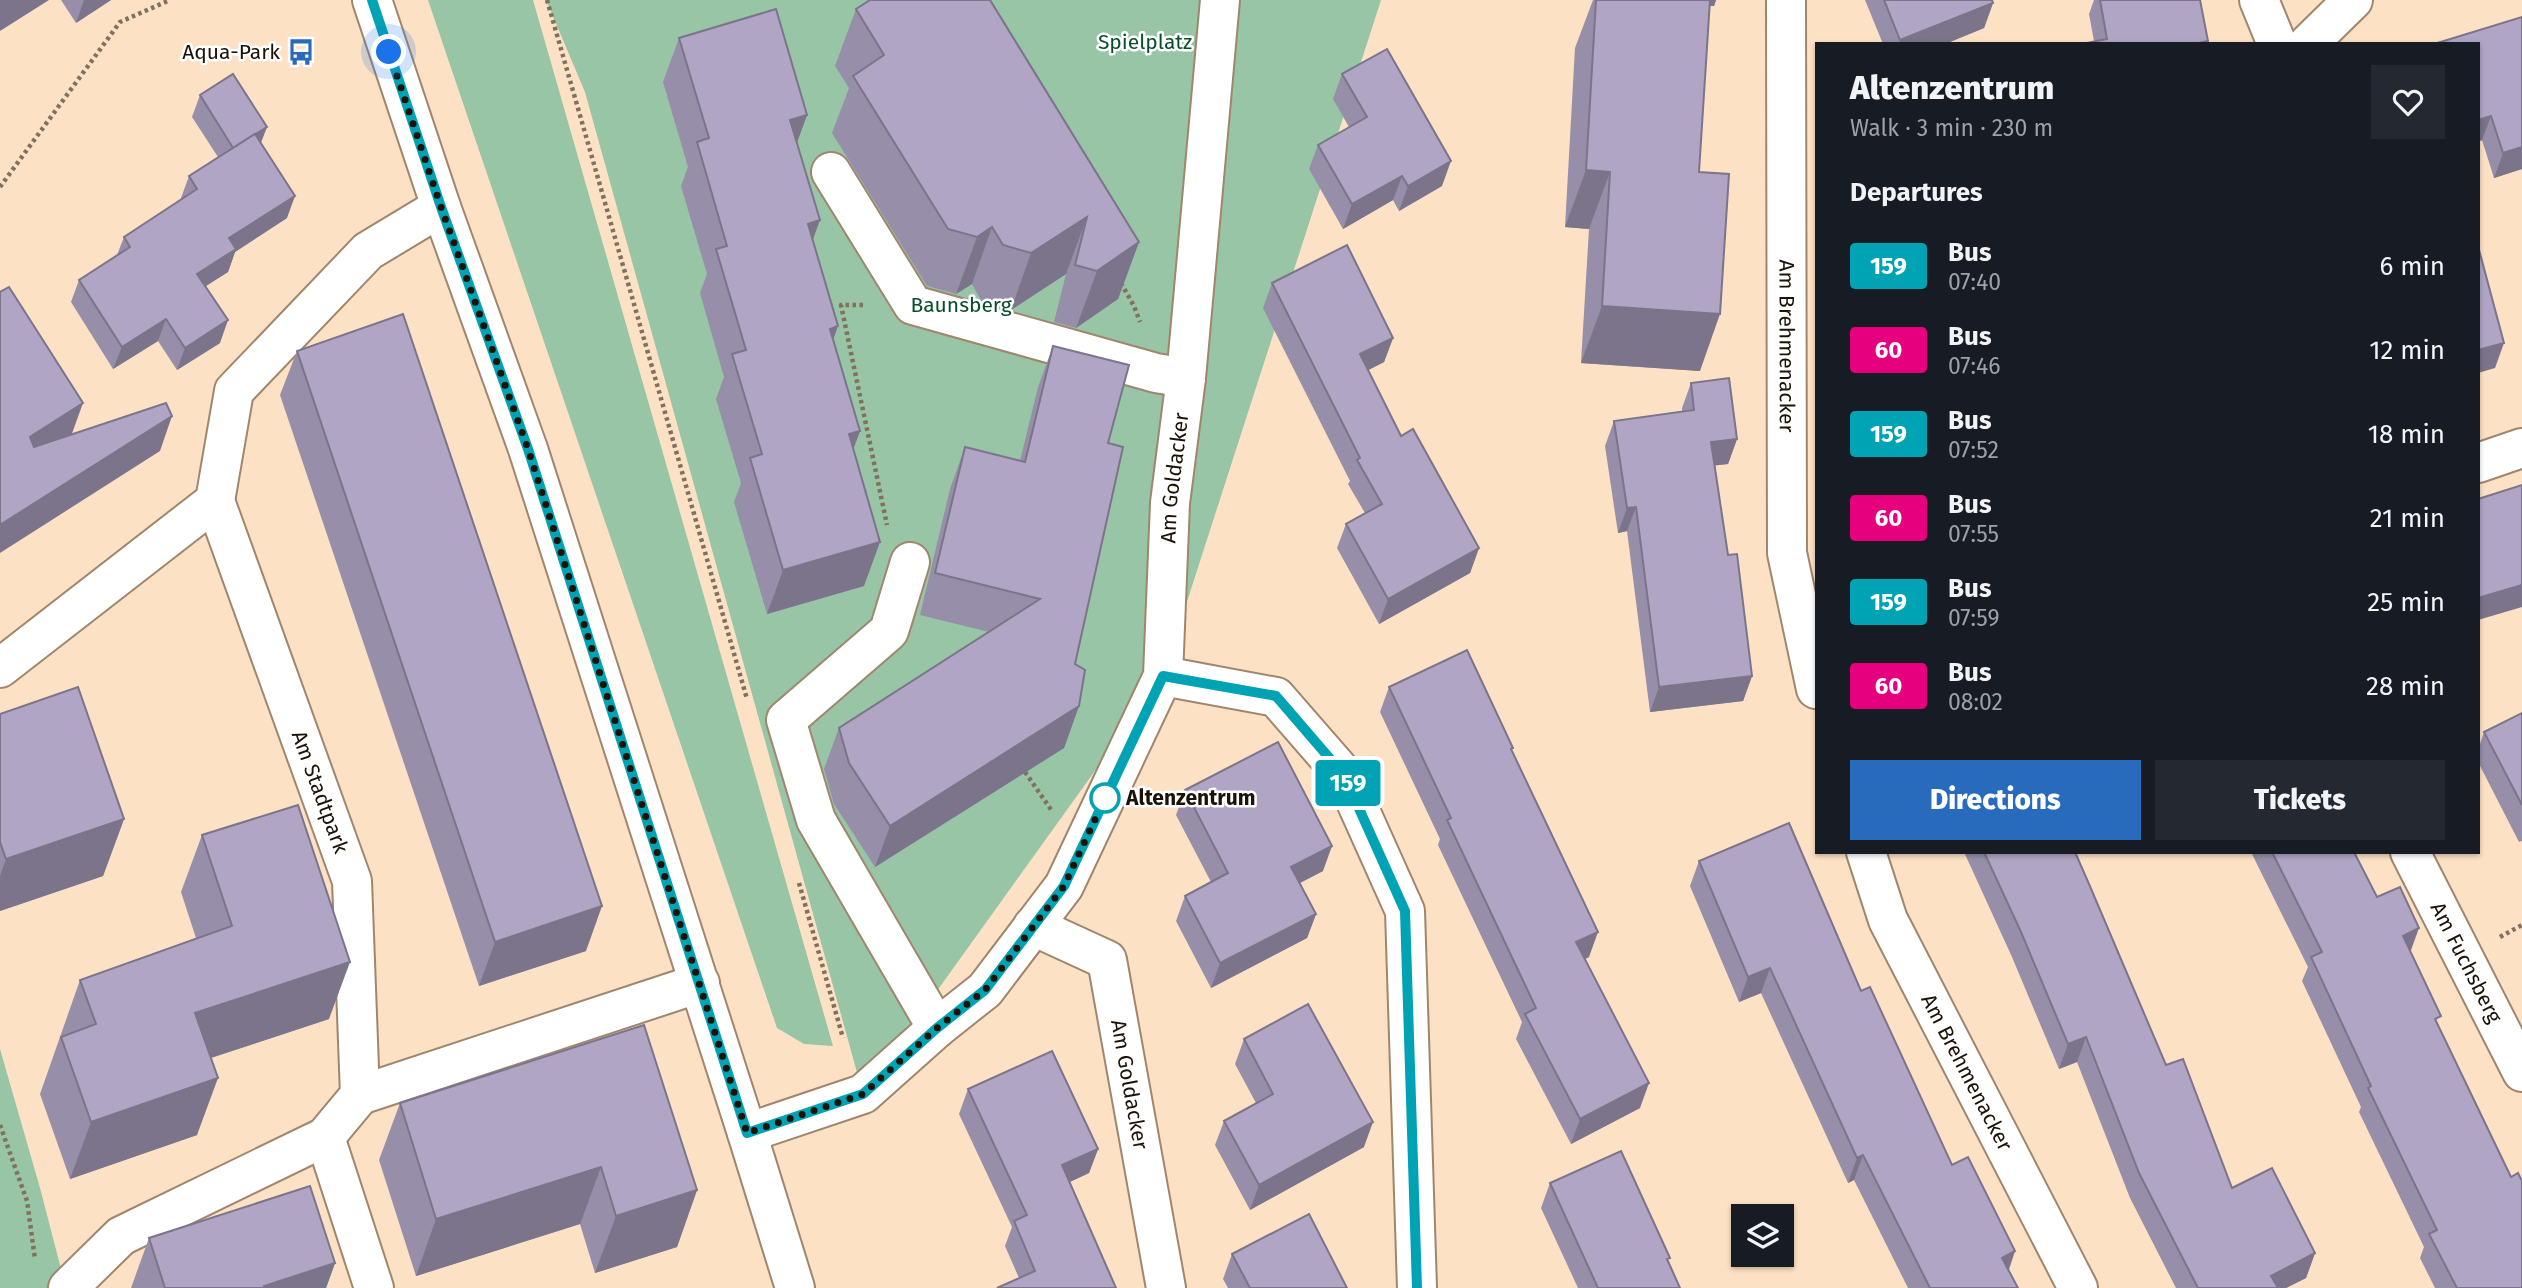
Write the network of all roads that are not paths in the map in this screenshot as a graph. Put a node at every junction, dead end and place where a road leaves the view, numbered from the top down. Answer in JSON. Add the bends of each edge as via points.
{"nodes":[{"id":1,"x":372,"y":0,"type":"edge"},
{"id":2,"x":1220,"y":0,"type":"edge"},
{"id":3,"x":1786,"y":0,"type":"edge"},
{"id":4,"x":2259,"y":0,"type":"edge"},
{"id":5,"x":2353,"y":0,"type":"edge"},
{"id":6,"x":2276,"y":42,"type":"edge"},
{"id":7,"x":2310,"y":42,"type":"edge"},
{"id":8,"x":831,"y":172,"type":"dead end"},
{"id":9,"x":441,"y":207,"type":"junction"},
{"id":10,"x":1171,"y":376,"type":"junction"},
{"id":11,"x":2522,"y":448,"type":"edge"},
{"id":12,"x":2480,"y":462,"type":"edge"},
{"id":13,"x":215,"y":501,"type":"junction"},
{"id":14,"x":910,"y":562,"type":"road end"},
{"id":15,"x":0,"y":668,"type":"edge"},
{"id":16,"x":1163,"y":676,"type":"junction"},
{"id":17,"x":1815,"y":684,"type":"edge"},
{"id":18,"x":1867,"y":854,"type":"edge"},
{"id":19,"x":2411,"y":854,"type":"edge"},
{"id":20,"x":1033,"y":926,"type":"junction"},
{"id":21,"x":700,"y":983,"type":"junction"},
{"id":22,"x":937,"y":1028,"type":"junction"},
{"id":23,"x":2522,"y":1072,"type":"edge"},
{"id":24,"x":360,"y":1095,"type":"junction"},
{"id":25,"x":747,"y":1133,"type":"junction"},
{"id":26,"x":326,"y":1137,"type":"junction"},
{"id":27,"x":68,"y":1288,"type":"edge"},
{"id":28,"x":374,"y":1288,"type":"edge"},
{"id":29,"x":794,"y":1288,"type":"edge"},
{"id":30,"x":1166,"y":1288,"type":"edge"},
{"id":31,"x":1417,"y":1288,"type":"edge"},
{"id":32,"x":2078,"y":1288,"type":"edge"}],
"edges":[{"from":1,"to":9,"type":"street"},
{"from":2,"to":10,"type":"street","name":"Am Goldacker"},
{"from":3,"to":17,"type":"street","name":"Am Brehmenacker","via":[[1787,553]]},
{"from":4,"to":6,"type":"street"},
{"from":5,"to":7,"type":"street"},
{"from":8,"to":10,"type":"street","via":[[913,305]]},
{"from":9,"to":13,"type":"street","name":"Am Stadtpark","via":[[368,251],[234,391]]},
{"from":9,"to":21,"type":"street","via":[[528,449]]},
{"from":10,"to":16,"type":"street","name":"Am Goldacker"},
{"from":11,"to":12,"type":"street"},
{"from":13,"to":15,"type":"street"},
{"from":13,"to":24,"type":"street","name":"Am Stadtpark","via":[[352,881]]},
{"from":14,"to":22,"type":"street","via":[[889,631],[786,720],[816,820]]},
{"from":16,"to":20,"type":"street","name":"Am Goldacker","via":[[1064,886]]},
{"from":16,"to":31,"type":"street","via":[[1276,696],[1344,775],[1405,911]]},
{"from":18,"to":32,"type":"street","name":"Am Brehmenacker","via":[[1888,920]]},
{"from":19,"to":23,"type":"street","name":"Am Fuchsberg"},
{"from":20,"to":22,"type":"street","name":"Am Goldacker","via":[[985,990]]},
{"from":20,"to":30,"type":"street","name":"Am Goldacker","via":[[1107,960]]},
{"from":21,"to":24,"type":"street"},
{"from":21,"to":25,"type":"street"},
{"from":22,"to":25,"type":"street","name":"Am Goldacker","via":[[863,1094]]},
{"from":24,"to":26,"type":"street"},
{"from":25,"to":29,"type":"street"},
{"from":26,"to":27,"type":"street","via":[[121,1236]]},
{"from":26,"to":28,"type":"street"}]}
